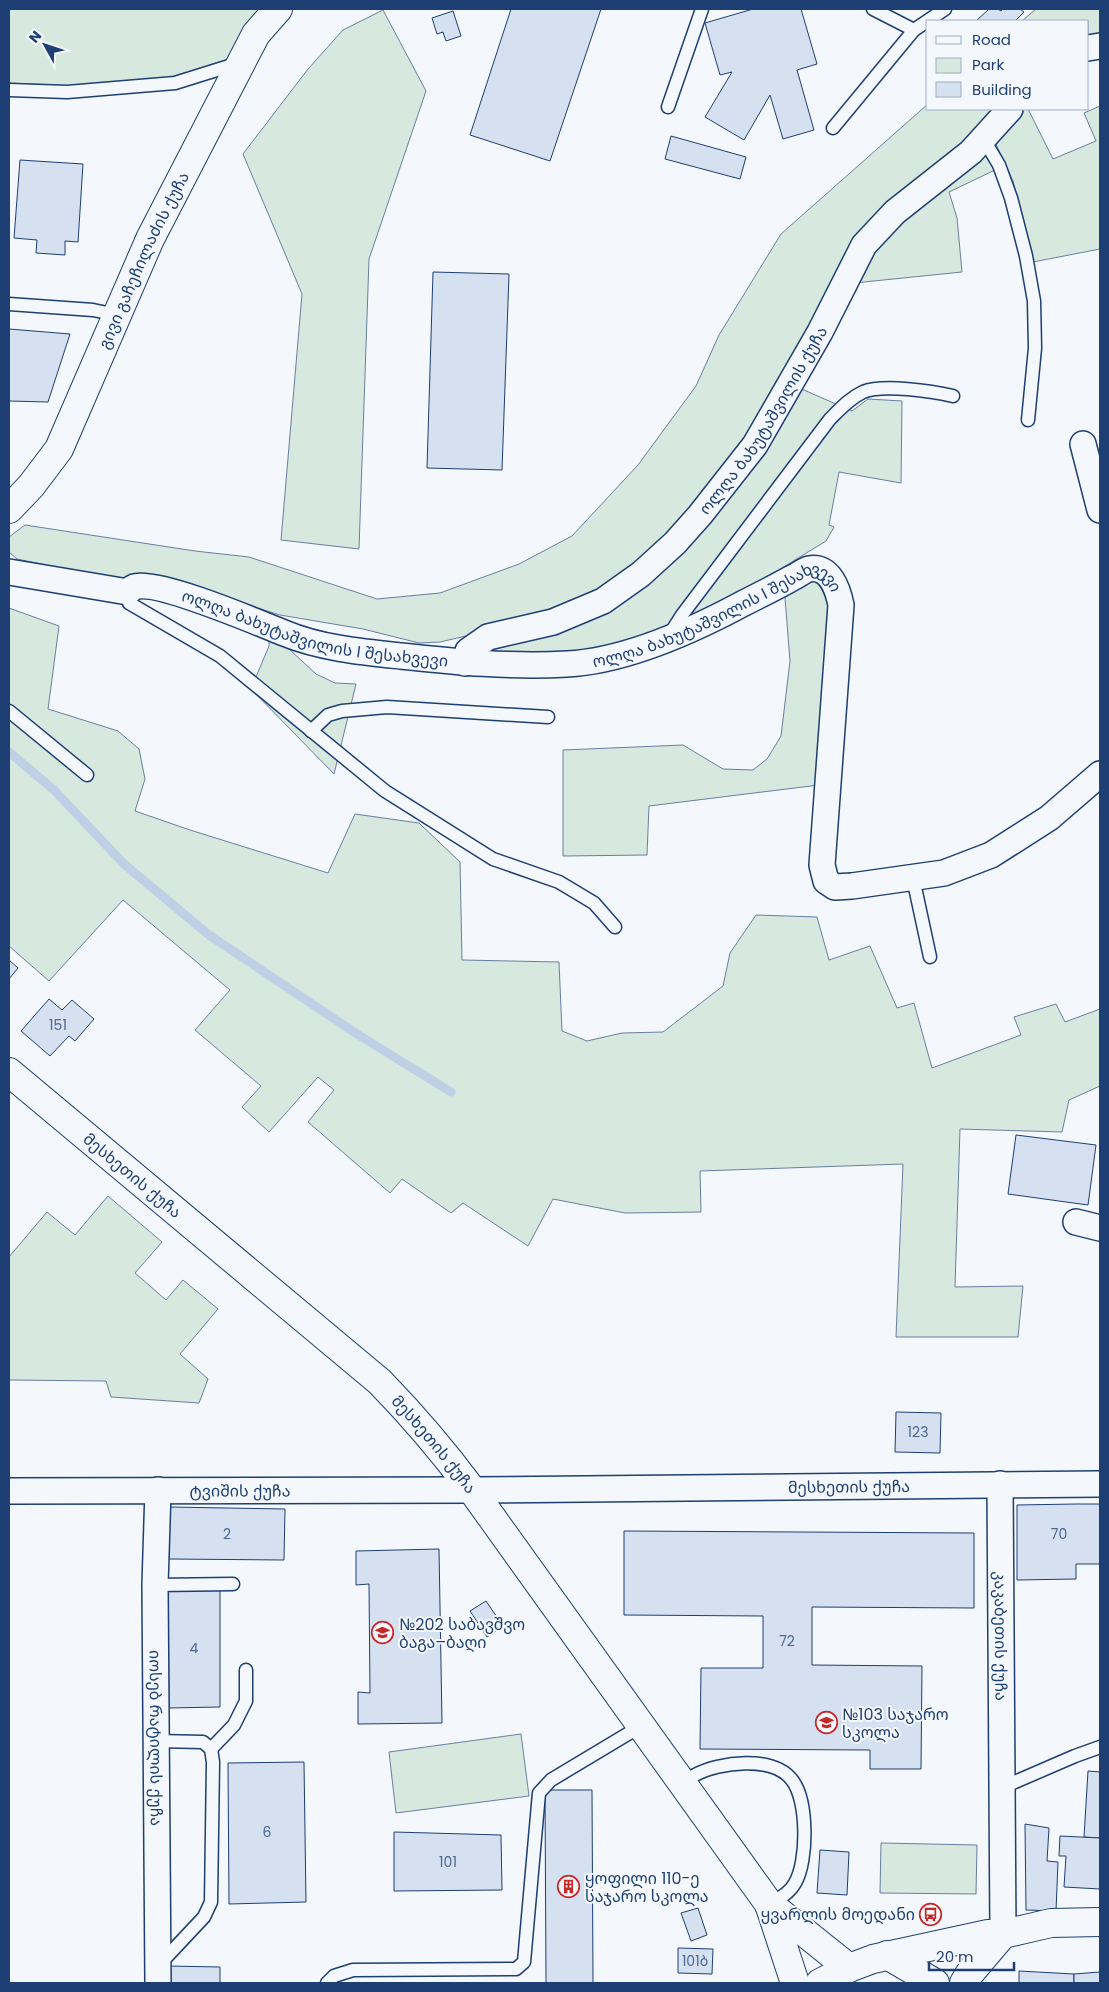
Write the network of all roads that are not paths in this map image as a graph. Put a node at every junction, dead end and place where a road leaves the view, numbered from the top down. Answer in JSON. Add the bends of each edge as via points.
{"nodes":[{"id":1,"x":278,"y":9,"type":"edge"},
{"id":2,"x":702,"y":9,"type":"edge"},
{"id":3,"x":873,"y":9,"type":"edge"},
{"id":4,"x":945,"y":9,"type":"edge"},
{"id":5,"x":929,"y":20,"type":"edge"},
{"id":6,"x":926,"y":22,"type":"edge"},
{"id":7,"x":914,"y":30,"type":"junction"},
{"id":8,"x":241,"y":62,"type":"junction"},
{"id":9,"x":9,"y":90,"type":"edge"},
{"id":10,"x":668,"y":107,"type":"dead end"},
{"id":11,"x":1009,"y":110,"type":"edge"},
{"id":12,"x":833,"y":128,"type":"dead end"},
{"id":13,"x":983,"y":138,"type":"junction"},
{"id":14,"x":9,"y":304,"type":"edge"},
{"id":15,"x":117,"y":314,"type":"junction"},
{"id":16,"x":953,"y":396,"type":"dead end"},
{"id":17,"x":1028,"y":420,"type":"dead end"},
{"id":18,"x":1083,"y":444,"type":"dead end"},
{"id":19,"x":9,"y":509,"type":"edge"},
{"id":20,"x":1100,"y":510,"type":"edge"},
{"id":21,"x":9,"y":572,"type":"edge"},
{"id":22,"x":128,"y":592,"type":"junction"},
{"id":23,"x":668,"y":638,"type":"junction"},
{"id":24,"x":465,"y":663,"type":"junction"},
{"id":25,"x":9,"y":711,"type":"edge"},
{"id":26,"x":548,"y":717,"type":"dead end"},
{"id":27,"x":311,"y":731,"type":"junction"},
{"id":28,"x":1100,"y":774,"type":"edge"},
{"id":29,"x":87,"y":775,"type":"dead end"},
{"id":30,"x":913,"y":878,"type":"junction"},
{"id":31,"x":615,"y":928,"type":"dead end"},
{"id":32,"x":930,"y":957,"type":"dead end"},
{"id":33,"x":9,"y":1072,"type":"edge"},
{"id":34,"x":1076,"y":1222,"type":"dead end"},
{"id":35,"x":1100,"y":1228,"type":"edge"},
{"id":36,"x":1000,"y":1484,"type":"junction"},
{"id":37,"x":1100,"y":1484,"type":"edge"},
{"id":38,"x":158,"y":1490,"type":"junction"},
{"id":39,"x":472,"y":1490,"type":"junction"},
{"id":40,"x":9,"y":1491,"type":"edge"},
{"id":41,"x":233,"y":1584,"type":"dead end"},
{"id":42,"x":155,"y":1586,"type":"junction"},
{"id":43,"x":246,"y":1670,"type":"dead end"},
{"id":44,"x":641,"y":1726,"type":"junction"},
{"id":45,"x":156,"y":1741,"type":"junction"},
{"id":46,"x":1100,"y":1747,"type":"edge"},
{"id":47,"x":211,"y":1749,"type":"junction"},
{"id":48,"x":682,"y":1784,"type":"junction"},
{"id":49,"x":1001,"y":1788,"type":"junction"},
{"id":50,"x":769,"y":1904,"type":"junction"},
{"id":51,"x":1100,"y":1922,"type":"edge"},
{"id":52,"x":1004,"y":1934,"type":"junction"},
{"id":53,"x":886,"y":1955,"type":"junction"},
{"id":54,"x":849,"y":1968,"type":"junction"},
{"id":55,"x":158,"y":1975,"type":"edge"},
{"id":56,"x":327,"y":1983,"type":"edge"},
{"id":57,"x":795,"y":1983,"type":"edge"},
{"id":58,"x":820,"y":1983,"type":"edge"},
{"id":59,"x":935,"y":1983,"type":"edge"},
{"id":60,"x":964,"y":1983,"type":"edge"}],
"edges":[{"from":1,"to":8,"type":"street","name":"გივი გაჩეჩილაძის ქუჩა","via":[[256,34]]},
{"from":2,"to":10,"type":"lane"},
{"from":3,"to":7,"type":"lane"},
{"from":4,"to":5,"type":"lane"},
{"from":6,"to":7,"type":"lane"},
{"from":7,"to":12,"type":"lane"},
{"from":8,"to":9,"type":"lane","via":[[175,83],[67,92]]},
{"from":8,"to":15,"type":"street","name":"გივი გაჩეჩილაძის ქუჩა","via":[[150,239]]},
{"from":11,"to":13,"type":"street","name":"ოლღა ბახუტაშვილის ქუჩა"},
{"from":13,"to":17,"type":"lane","via":[[999,165],[1011,198],[1034,301],[1035,348]]},
{"from":13,"to":24,"type":"street","name":"ოლღა ბახუტაშვილის ქუჩა","via":[[971,152],[895,212],[864,246],[820,332],[755,445],[675,543],[642,574],[603,601],[553,622],[488,637],[468,651]]},
{"from":14,"to":15,"type":"lane"},
{"from":15,"to":19,"type":"street","name":"გივი გაჩეჩილაძის ქუჩა","via":[[59,449]]},
{"from":16,"to":23,"type":"lane","via":[[883,388],[864,392],[848,401],[818,435]]},
{"from":18,"to":20,"type":"street"},
{"from":21,"to":22,"type":"street","name":"ოლღა ბახუტაშვილის I შესახვევი"},
{"from":22,"to":24,"type":"street","name":"ოლღა ბახუტაშვილის I შესახვევი","via":[[134,587],[145,587],[179,594],[302,641],[367,653]]},
{"from":22,"to":27,"type":"lane","via":[[129,603],[220,656]]},
{"from":23,"to":24,"type":"street","name":"ოლღა ბახუტაშვილის I შესახვევი","via":[[609,658],[568,664]]},
{"from":23,"to":30,"type":"street","name":"ოლღა ბახუტაშვილის I შესახვევი","via":[[742,605],[810,569],[823,570],[839,592],[841,605],[822,865],[826,880],[835,887]]},
{"from":25,"to":29,"type":"lane"},
{"from":26,"to":27,"type":"lane","via":[[387,706],[328,715]]},
{"from":27,"to":31,"type":"lane","via":[[385,791],[493,859],[559,882],[594,903]]},
{"from":28,"to":30,"type":"street","name":"ოლღა ბახუტაშვილის I შესახვევი","via":[[1049,818],[991,855],[944,873]]},
{"from":30,"to":32,"type":"lane"},
{"from":33,"to":39,"type":"street","name":"მესხეთის ქუჩა","via":[[380,1382],[433,1438]]},
{"from":34,"to":35,"type":"street"},
{"from":36,"to":37,"type":"street","name":"მესხეთის ქუჩა"},
{"from":36,"to":39,"type":"street","name":"მესხეთის ქუჩა"},
{"from":36,"to":49,"type":"street","name":"კაკაბეთის ქუჩა"},
{"from":38,"to":39,"type":"street","name":"ტვიშის ქუჩა"},
{"from":38,"to":40,"type":"street","name":"ტვიშის ქუჩა"},
{"from":38,"to":42,"type":"street","name":"იოსებ რატილის ქუჩა"},
{"from":39,"to":44,"type":"street"},
{"from":41,"to":42,"type":"lane"},
{"from":42,"to":45,"type":"street","name":"იოსებ რატილის ქუჩა"},
{"from":43,"to":47,"type":"lane","via":[[246,1701],[234,1725]]},
{"from":44,"to":48,"type":"street"},
{"from":44,"to":56,"type":"lane","via":[[551,1780],[539,1793],[524,1962],[516,1970],[353,1970],[334,1976]]},
{"from":45,"to":47,"type":"lane","via":[[203,1742]]},
{"from":45,"to":55,"type":"street","name":"იოსებ რატილის ქუჩა"},
{"from":46,"to":49,"type":"lane"},
{"from":47,"to":55,"type":"lane","via":[[211,1902],[204,1917]]},
{"from":48,"to":50,"type":"street"},
{"from":48,"to":50,"type":"lane","via":[[695,1775],[739,1763],[778,1768],[792,1778],[800,1793],[804,1831],[802,1862],[796,1882],[788,1894]]},
{"from":49,"to":52,"type":"street","name":"კაკაბეთის ქუჩა"},
{"from":50,"to":54,"type":"street"},
{"from":50,"to":57,"type":"street"},
{"from":51,"to":52,"type":"street","via":[[1052,1923]]},
{"from":52,"to":53,"type":"street","via":[[988,1934]]},
{"from":52,"to":60,"type":"street"},
{"from":53,"to":54,"type":"street"},
{"from":53,"to":59,"type":"street"},
{"from":54,"to":58,"type":"street"}]}
